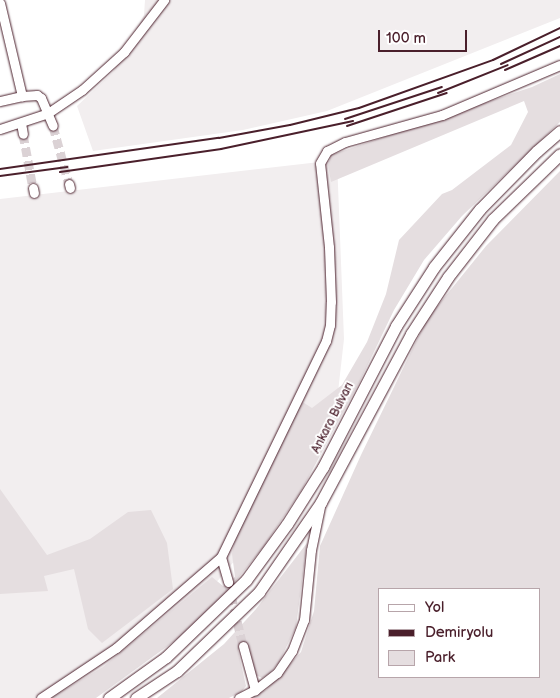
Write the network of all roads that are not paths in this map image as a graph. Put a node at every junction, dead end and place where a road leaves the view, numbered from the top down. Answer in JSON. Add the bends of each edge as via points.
{"nodes":[{"id":1,"x":164,"y":0,"type":"edge"},
{"id":2,"x":0,"y":4,"type":"edge"},
{"id":3,"x":3,"y":27,"type":"edge"},
{"id":4,"x":560,"y":65,"type":"edge"},
{"id":5,"x":22,"y":96,"type":"junction"},
{"id":6,"x":0,"y":101,"type":"edge"},
{"id":7,"x":48,"y":113,"type":"junction"},
{"id":8,"x":21,"y":123,"type":"junction"},
{"id":9,"x":52,"y":126,"type":"tunnel mouth"},
{"id":10,"x":0,"y":129,"type":"edge"},
{"id":11,"x":560,"y":132,"type":"edge"},
{"id":12,"x":23,"y":134,"type":"tunnel mouth"},
{"id":13,"x":560,"y":154,"type":"edge"},
{"id":14,"x":321,"y":502,"type":"junction"},
{"id":15,"x":221,"y":557,"type":"junction"},
{"id":16,"x":228,"y":582,"type":"tunnel mouth"},
{"id":17,"x":242,"y":646,"type":"tunnel mouth"},
{"id":18,"x":255,"y":690,"type":"junction"},
{"id":19,"x":40,"y":698,"type":"edge"},
{"id":20,"x":109,"y":698,"type":"edge"},
{"id":21,"x":136,"y":698,"type":"edge"},
{"id":22,"x":239,"y":698,"type":"edge"}],
"edges":[{"from":1,"to":7,"type":"street","via":[[124,52],[102,74]]},
{"from":2,"to":3,"type":"street"},
{"from":3,"to":5,"type":"street"},
{"from":4,"to":15,"type":"street","via":[[442,115],[345,142],[327,151],[320,163],[331,302],[326,341]]},
{"from":5,"to":6,"type":"street"},
{"from":5,"to":7,"type":"street","via":[[38,95]]},
{"from":7,"to":8,"type":"street"},
{"from":7,"to":9,"type":"street"},
{"from":8,"to":10,"type":"street"},
{"from":8,"to":12,"type":"street"},
{"from":11,"to":20,"type":"main road","name":"Ankara Bulvarı","via":[[480,209],[434,267],[396,326],[324,467],[246,580],[166,658]]},
{"from":13,"to":14,"type":"main road","via":[[493,220],[448,277],[411,334]]},
{"from":14,"to":18,"type":"street","via":[[311,550],[304,620],[292,651],[277,673]]},
{"from":14,"to":21,"type":"main road","via":[[259,592],[177,671]]},
{"from":15,"to":16,"type":"street"},
{"from":15,"to":19,"type":"street","via":[[116,648]]},
{"from":17,"to":18,"type":"street"},
{"from":18,"to":22,"type":"street"}]}
